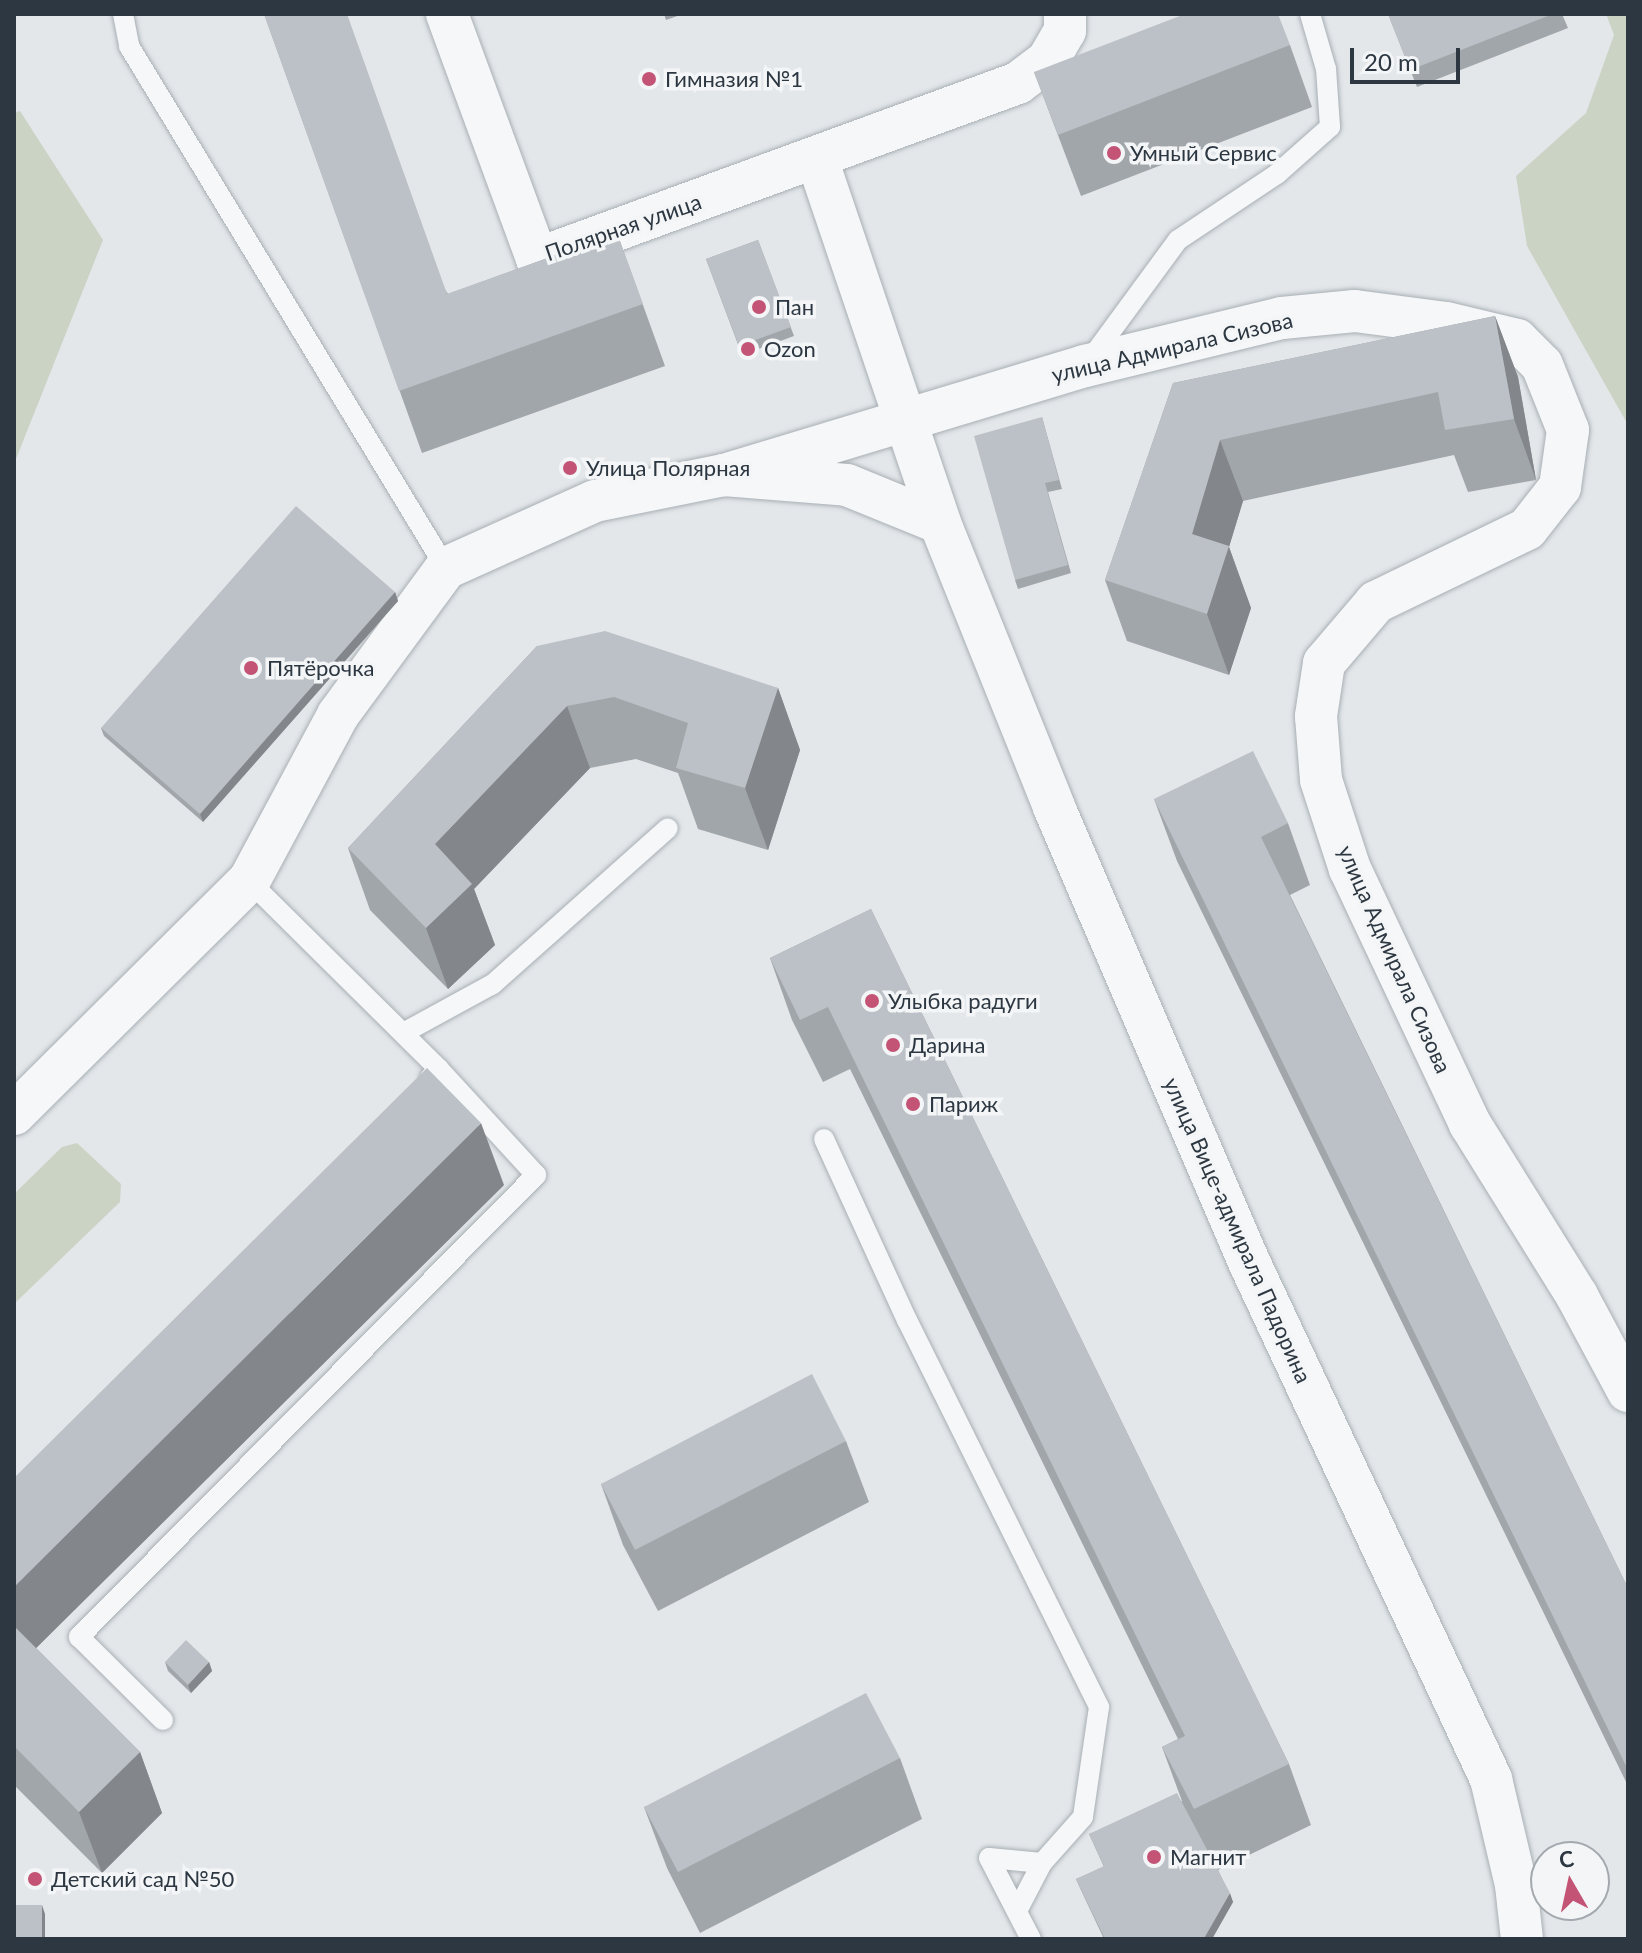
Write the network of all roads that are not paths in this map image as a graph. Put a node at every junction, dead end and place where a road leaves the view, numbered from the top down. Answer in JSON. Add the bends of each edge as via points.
{"nodes":[{"id":1,"x":123,"y":14,"type":"edge"},
{"id":2,"x":447,"y":14,"type":"edge"},
{"id":3,"x":1065,"y":14,"type":"edge"},
{"id":4,"x":1310,"y":14,"type":"edge"},
{"id":5,"x":817,"y":159,"type":"junction"},
{"id":6,"x":1085,"y":366,"type":"junction"},
{"id":7,"x":905,"y":417,"type":"junction"},
{"id":8,"x":724,"y":475,"type":"junction"},
{"id":9,"x":940,"y":523,"type":"junction"},
{"id":10,"x":446,"y":568,"type":"junction"},
{"id":11,"x":668,"y":828,"type":"dead end"},
{"id":12,"x":249,"y":881,"type":"junction"},
{"id":13,"x":405,"y":1032,"type":"junction"},
{"id":14,"x":439,"y":1069,"type":"junction"},
{"id":15,"x":417,"y":1091,"type":"edge"},
{"id":16,"x":14,"y":1114,"type":"edge"},
{"id":17,"x":824,"y":1139,"type":"dead end"},
{"id":18,"x":1628,"y":1391,"type":"edge"},
{"id":19,"x":163,"y":1720,"type":"dead end"},
{"id":20,"x":1042,"y":1863,"type":"junction"},
{"id":21,"x":1018,"y":1909,"type":"junction"},
{"id":22,"x":1031,"y":1939,"type":"edge"},
{"id":23,"x":1522,"y":1939,"type":"edge"}],
"edges":[{"from":1,"to":10,"type":"lane","via":[[129,46]]},
{"from":2,"to":5,"type":"street","name":"Полярная улица","via":[[537,259]]},
{"from":3,"to":5,"type":"street","name":"Полярная улица","via":[[1065,31],[1048,60],[1018,83]]},
{"from":4,"to":6,"type":"lane","via":[[1326,69],[1330,127],[1277,174],[1178,240]]},
{"from":5,"to":7,"type":"street"},
{"from":6,"to":7,"type":"street","name":"улица Адмирала Сизова"},
{"from":6,"to":18,"type":"street","name":"улица Адмирала Сизова","via":[[1282,318],[1355,311],[1446,323],[1517,340],[1542,365],[1568,430],[1560,487],[1527,529],[1376,602],[1324,663],[1316,716],[1321,780],[1350,869],[1470,1124],[1577,1296]]},
{"from":7,"to":8,"type":"street","name":"улица Адмирала Сизова"},
{"from":7,"to":9,"type":"street"},
{"from":8,"to":9,"type":"street","via":[[847,485]]},
{"from":8,"to":10,"type":"street","via":[[595,501]]},
{"from":9,"to":23,"type":"street","name":"улица Вице-адмирала Падорина","via":[[1054,807],[1250,1264],[1491,1779],[1516,1885]]},
{"from":10,"to":12,"type":"street","via":[[338,715]]},
{"from":11,"to":13,"type":"lane","via":[[493,984]]},
{"from":12,"to":13,"type":"lane"},
{"from":12,"to":16,"type":"street"},
{"from":13,"to":14,"type":"lane"},
{"from":14,"to":15,"type":"lane"},
{"from":14,"to":19,"type":"lane","via":[[536,1175],[79,1637]]},
{"from":17,"to":20,"type":"lane","via":[[907,1320],[1099,1707],[1083,1817]]},
{"from":20,"to":21,"type":"lane"},
{"from":20,"to":21,"type":"lane","via":[[989,1858]]},
{"from":21,"to":22,"type":"lane"}]}
